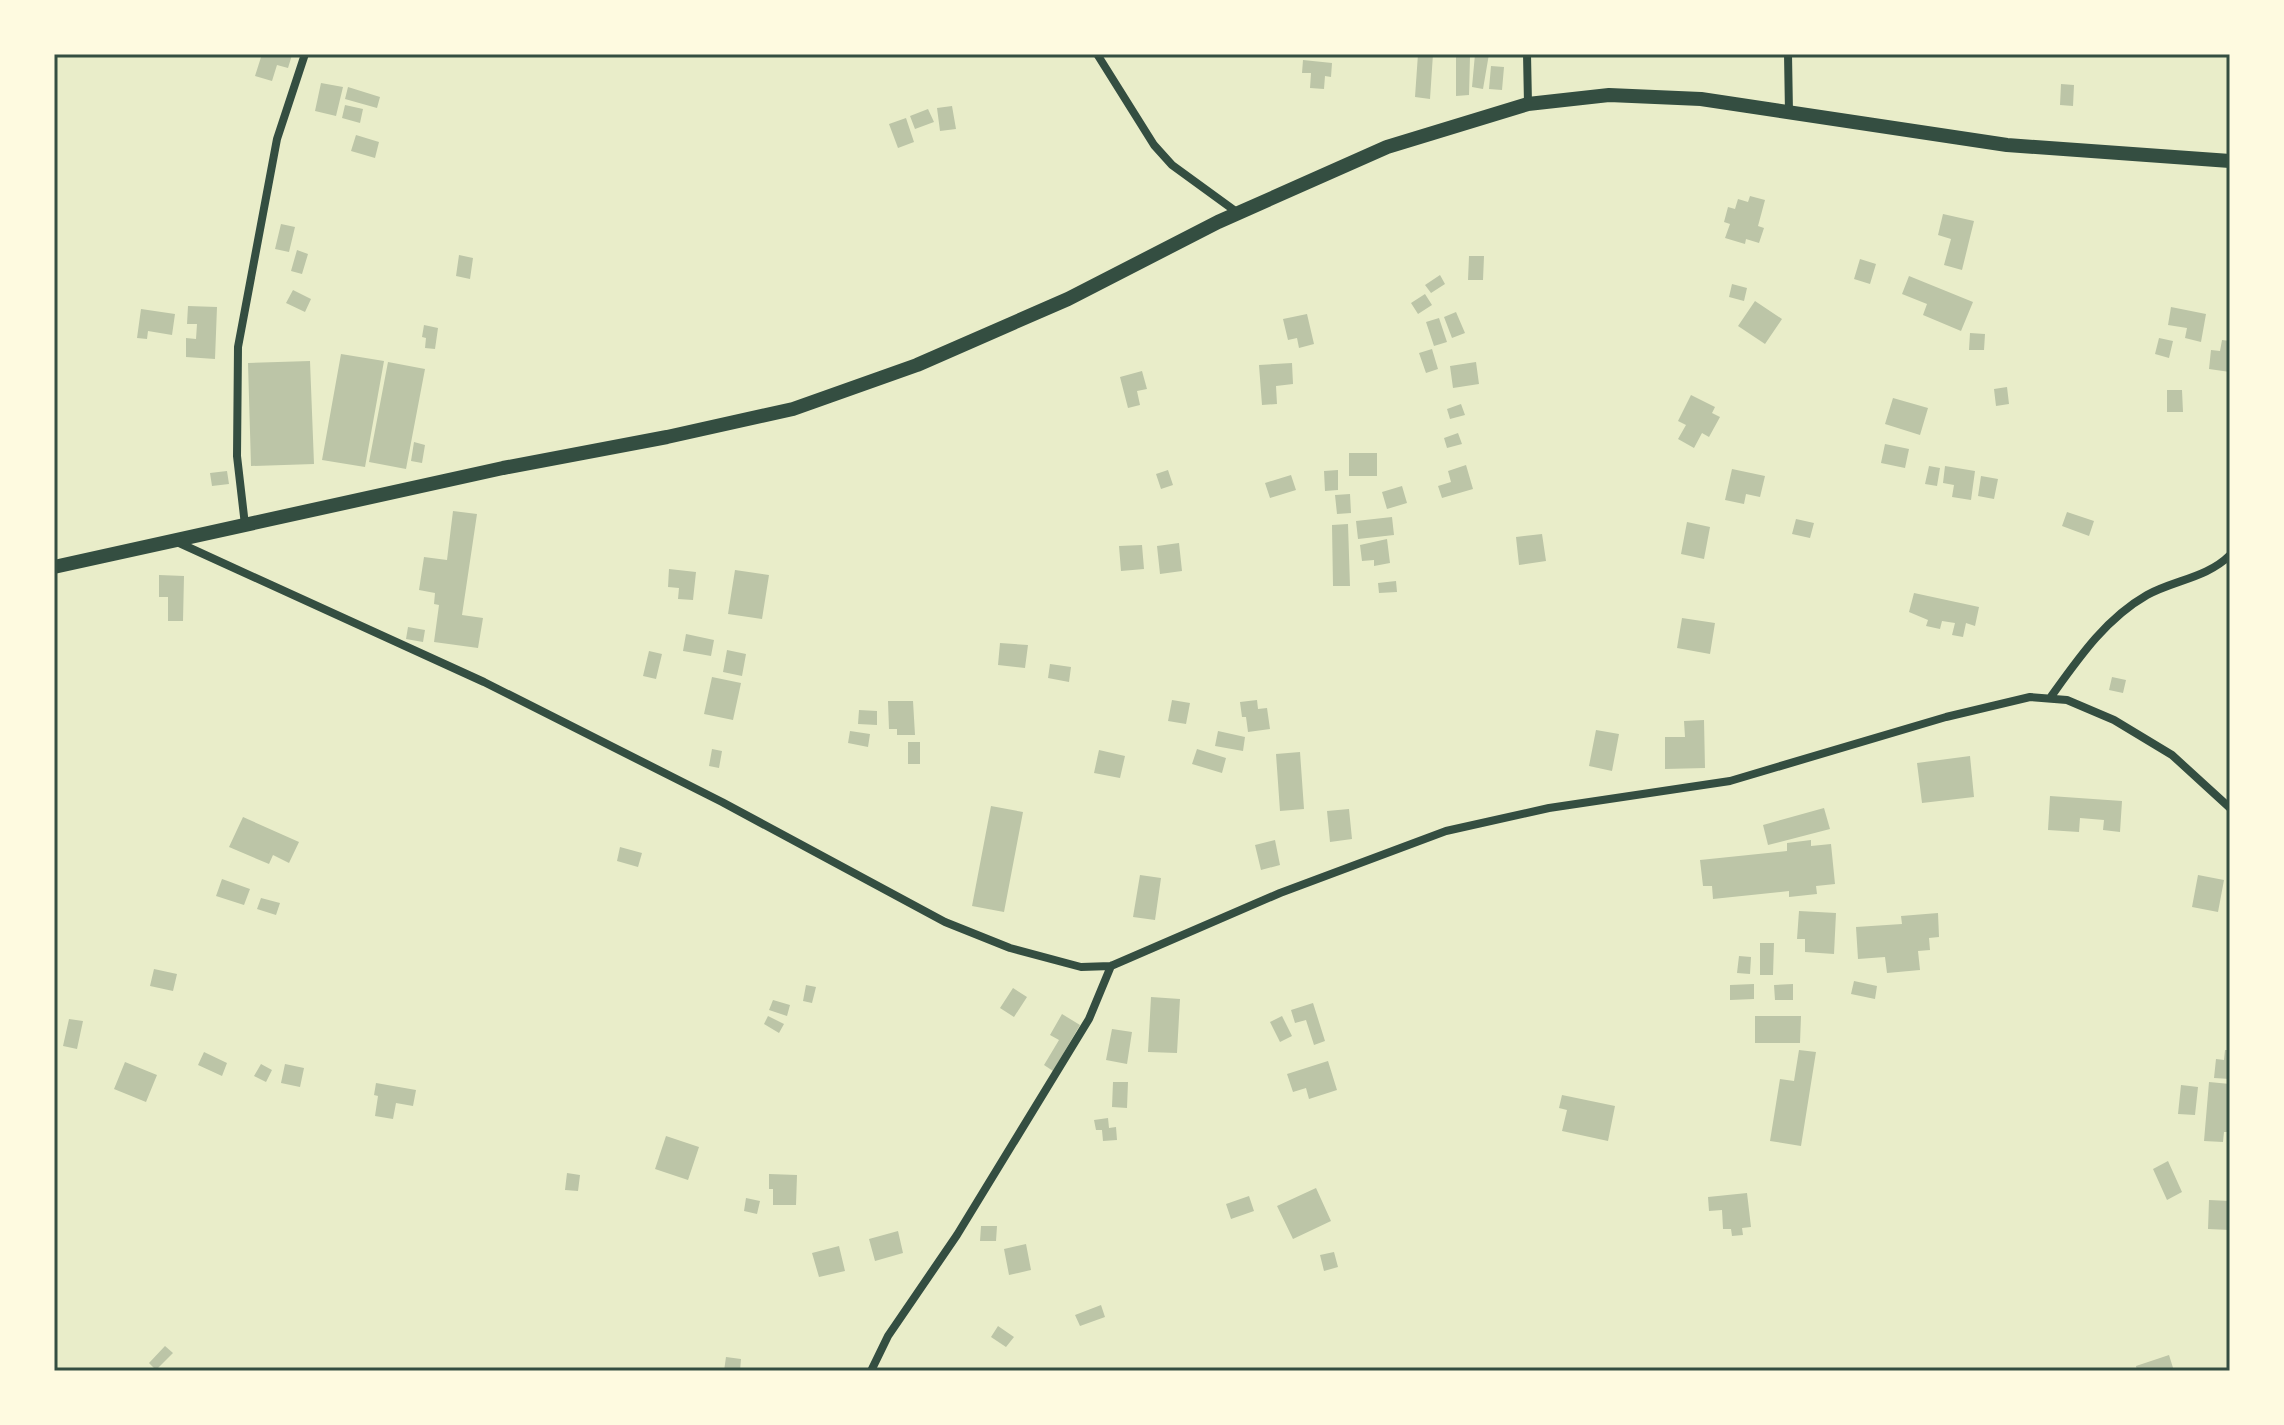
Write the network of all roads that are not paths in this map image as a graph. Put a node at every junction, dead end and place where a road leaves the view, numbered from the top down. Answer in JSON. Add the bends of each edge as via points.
{"nodes":[{"id":1,"x":305,"y":54,"type":"edge"},
{"id":2,"x":1097,"y":54,"type":"edge"},
{"id":3,"x":1527,"y":54,"type":"edge"},
{"id":4,"x":1788,"y":54,"type":"edge"},
{"id":5,"x":1528,"y":104,"type":"junction"},
{"id":6,"x":1789,"y":113,"type":"junction"},
{"id":7,"x":2230,"y":161,"type":"edge"},
{"id":8,"x":1238,"y":213,"type":"junction"},
{"id":9,"x":245,"y":525,"type":"junction"},
{"id":10,"x":177,"y":541,"type":"junction"},
{"id":11,"x":2230,"y":555,"type":"edge"},
{"id":12,"x":54,"y":567,"type":"edge"},
{"id":13,"x":2050,"y":698,"type":"junction"},
{"id":14,"x":2230,"y":808,"type":"edge"},
{"id":15,"x":1111,"y":966,"type":"junction"},
{"id":16,"x":871,"y":1371,"type":"edge"}],
"edges":[{"from":1,"to":9,"type":"street","via":[[277,139],[238,347],[237,456]]},
{"from":2,"to":8,"type":"street","via":[[1154,145],[1172,165]]},
{"from":3,"to":5,"type":"street"},
{"from":4,"to":6,"type":"street"},
{"from":5,"to":6,"type":"street","via":[[1609,95],[1701,99]]},
{"from":5,"to":8,"type":"street","via":[[1387,147]]},
{"from":6,"to":7,"type":"street","via":[[2007,145]]},
{"from":8,"to":9,"type":"street","via":[[1068,299],[917,365],[793,409]]},
{"from":9,"to":10,"type":"street"},
{"from":10,"to":12,"type":"street"},
{"from":10,"to":15,"type":"street","via":[[484,682],[945,922],[1010,948],[1081,967]]},
{"from":11,"to":13,"type":"street","via":[[2220,565],[2126,607]]},
{"from":13,"to":14,"type":"street","via":[[2114,720],[2172,755]]},
{"from":13,"to":15,"type":"street","via":[[1996,704],[1730,781],[1549,808],[1446,831],[1280,893]]},
{"from":15,"to":16,"type":"street","via":[[1089,1019]]}]}
